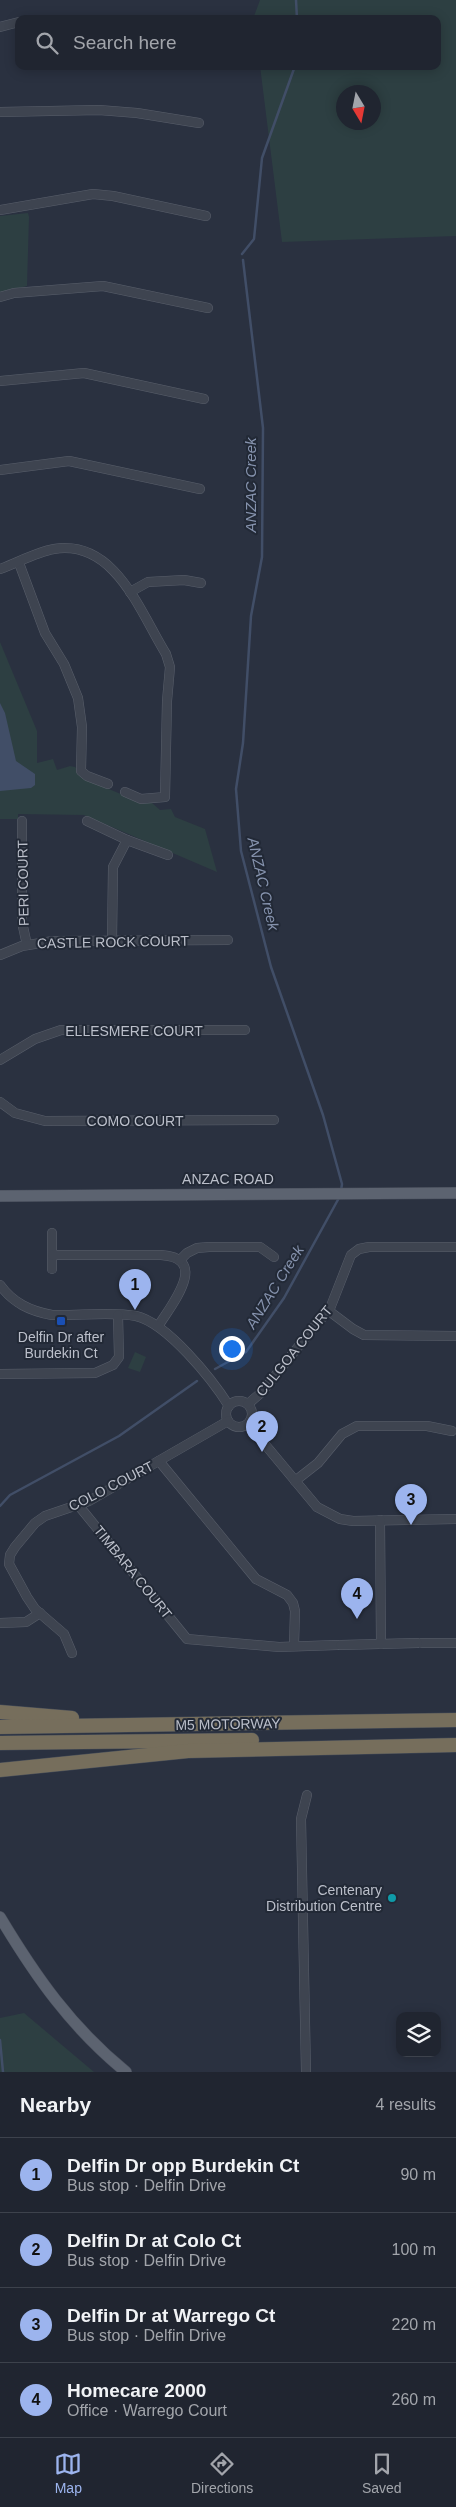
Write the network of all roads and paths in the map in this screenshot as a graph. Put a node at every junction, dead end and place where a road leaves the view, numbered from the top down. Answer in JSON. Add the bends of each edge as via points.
{"nodes":[{"id":1,"x":15,"y":22,"type":"edge"},
{"id":2,"x":1,"y":23,"type":"edge"},
{"id":3,"x":0,"y":112,"type":"edge"},
{"id":4,"x":199,"y":123,"type":"dead end"},
{"id":5,"x":0,"y":210,"type":"edge"},
{"id":6,"x":206,"y":216,"type":"dead end"},
{"id":7,"x":0,"y":297,"type":"edge"},
{"id":8,"x":208,"y":308,"type":"dead end"},
{"id":9,"x":0,"y":381,"type":"edge"},
{"id":10,"x":204,"y":399,"type":"dead end"},
{"id":11,"x":0,"y":470,"type":"edge"},
{"id":12,"x":200,"y":489,"type":"dead end"},
{"id":13,"x":19,"y":562,"type":"junction"},
{"id":14,"x":0,"y":569,"type":"edge"},
{"id":15,"x":201,"y":583,"type":"dead end"},
{"id":16,"x":130,"y":592,"type":"junction"},
{"id":17,"x":108,"y":784,"type":"dead end"},
{"id":18,"x":125,"y":792,"type":"dead end"},
{"id":19,"x":22,"y":821,"type":"dead end"},
{"id":20,"x":88,"y":821,"type":"dead end"},
{"id":21,"x":127,"y":840,"type":"junction"},
{"id":22,"x":168,"y":855,"type":"dead end"},
{"id":23,"x":228,"y":940,"type":"dead end"},
{"id":24,"x":112,"y":941,"type":"junction"},
{"id":25,"x":27,"y":945,"type":"junction"},
{"id":26,"x":0,"y":954,"type":"edge"},
{"id":27,"x":245,"y":1030,"type":"dead end"},
{"id":28,"x":0,"y":1060,"type":"edge"},
{"id":29,"x":0,"y":1102,"type":"edge"},
{"id":30,"x":274,"y":1120,"type":"dead end"},
{"id":31,"x":456,"y":1193,"type":"edge"},
{"id":32,"x":0,"y":1196,"type":"edge"},
{"id":33,"x":52,"y":1233,"type":"dead end"},
{"id":34,"x":456,"y":1247,"type":"edge"},
{"id":35,"x":53,"y":1255,"type":"junction"},
{"id":36,"x":274,"y":1257,"type":"dead end"},
{"id":37,"x":180,"y":1260,"type":"junction"},
{"id":38,"x":52,"y":1269,"type":"dead end"},
{"id":39,"x":0,"y":1285,"type":"edge"},
{"id":40,"x":329,"y":1311,"type":"junction"},
{"id":41,"x":118,"y":1315,"type":"junction"},
{"id":42,"x":159,"y":1325,"type":"junction"},
{"id":43,"x":456,"y":1336,"type":"edge"},
{"id":44,"x":0,"y":1374,"type":"edge"},
{"id":45,"x":248,"y":1404,"type":"junction"},
{"id":46,"x":229,"y":1406,"type":"junction"},
{"id":47,"x":228,"y":1421,"type":"junction"},
{"id":48,"x":248,"y":1424,"type":"junction"},
{"id":49,"x":452,"y":1431,"type":"dead end"},
{"id":50,"x":159,"y":1461,"type":"junction"},
{"id":51,"x":295,"y":1481,"type":"junction"},
{"id":52,"x":79,"y":1506,"type":"junction"},
{"id":53,"x":456,"y":1519,"type":"edge"},
{"id":54,"x":380,"y":1520,"type":"junction"},
{"id":55,"x":40,"y":1613,"type":"junction"},
{"id":56,"x":0,"y":1623,"type":"edge"},
{"id":57,"x":456,"y":1643,"type":"edge"},
{"id":58,"x":381,"y":1644,"type":"junction"},
{"id":59,"x":294,"y":1645,"type":"junction"},
{"id":60,"x":72,"y":1653,"type":"dead end"},
{"id":61,"x":0,"y":1712,"type":"edge"},
{"id":62,"x":456,"y":1720,"type":"edge"},
{"id":63,"x":230,"y":1724,"type":"junction"},
{"id":64,"x":0,"y":1727,"type":"edge"},
{"id":65,"x":456,"y":1737,"type":"edge"},
{"id":66,"x":0,"y":1743,"type":"edge"},
{"id":67,"x":456,"y":1744,"type":"edge"},
{"id":68,"x":1,"y":1770,"type":"edge"},
{"id":69,"x":307,"y":1795,"type":"dead end"},
{"id":70,"x":0,"y":1917,"type":"edge"},
{"id":71,"x":0,"y":1921,"type":"edge"},
{"id":72,"x":9,"y":1932,"type":"junction"},
{"id":73,"x":126,"y":2072,"type":"edge"},
{"id":74,"x":306,"y":2072,"type":"edge"}],
"edges":[{"from":1,"to":2,"type":"street"},
{"from":3,"to":4,"type":"street","via":[[100,110]]},
{"from":5,"to":6,"type":"street","via":[[93,194]]},
{"from":7,"to":8,"type":"street","via":[[103,286]]},
{"from":9,"to":10,"type":"street","via":[[84,373]]},
{"from":11,"to":12,"type":"street","via":[[69,461]]},
{"from":13,"to":14,"type":"street"},
{"from":13,"to":16,"type":"street","via":[[55,549],[79,550],[108,564]]},
{"from":13,"to":17,"type":"street","via":[[45,633],[64,664],[78,698],[82,727],[81,771]]},
{"from":15,"to":16,"type":"street","via":[[184,580],[148,582]]},
{"from":16,"to":18,"type":"street","via":[[170,666],[165,797],[141,798]]},
{"from":19,"to":25,"type":"street","name":"PERI COURT","via":[[22,922]]},
{"from":20,"to":21,"type":"street"},
{"from":21,"to":22,"type":"street"},
{"from":21,"to":24,"type":"street","via":[[113,867]]},
{"from":23,"to":24,"type":"street","name":"CASTLE ROCK COURT"},
{"from":24,"to":25,"type":"street","name":"CASTLE ROCK COURT","via":[[53,941]]},
{"from":25,"to":26,"type":"street","name":"CASTLE ROCK COURT"},
{"from":27,"to":28,"type":"street","name":"ELLESMERE COURT","via":[[61,1030],[35,1039]]},
{"from":29,"to":30,"type":"street","name":"COMO COURT","via":[[15,1113],[45,1121]]},
{"from":31,"to":32,"type":"main road","name":"ANZAC ROAD"},
{"from":33,"to":35,"type":"street"},
{"from":34,"to":40,"type":"street","name":"CULGOA COURT","via":[[359,1249],[351,1255]]},
{"from":35,"to":37,"type":"street","via":[[161,1255]]},
{"from":35,"to":38,"type":"street"},
{"from":36,"to":37,"type":"street","via":[[260,1247],[209,1247],[192,1250]]},
{"from":37,"to":42,"type":"street","via":[[185,1268],[183,1286]]},
{"from":39,"to":41,"type":"street","via":[[18,1303],[40,1313]]},
{"from":40,"to":43,"type":"street","via":[[364,1335]]},
{"from":40,"to":45,"type":"street","name":"CULGOA COURT"},
{"from":41,"to":42,"type":"street","via":[[138,1317]]},
{"from":41,"to":44,"type":"street","via":[[119,1357],[105,1370],[95,1373]]},
{"from":42,"to":46,"type":"street","via":[[173,1337]]},
{"from":45,"to":46,"type":"street","via":[[240,1401]]},
{"from":45,"to":48,"type":"street","via":[[252,1414]]},
{"from":46,"to":47,"type":"street","via":[[226,1413]]},
{"from":47,"to":48,"type":"street","via":[[237,1427]]},
{"from":47,"to":50,"type":"street","name":"COLO COURT"},
{"from":48,"to":51,"type":"street"},
{"from":49,"to":51,"type":"street","via":[[427,1426],[357,1426],[342,1434],[318,1463]]},
{"from":50,"to":52,"type":"street","name":"COLO COURT"},
{"from":50,"to":59,"type":"street","via":[[256,1579],[287,1596],[293,1603]]},
{"from":51,"to":54,"type":"street","via":[[328,1514],[340,1519]]},
{"from":52,"to":55,"type":"street","name":"COLO COURT","via":[[45,1516],[35,1523],[10,1555],[11,1569],[31,1604]]},
{"from":52,"to":59,"type":"street","name":"TIMBARA COURT","via":[[187,1639],[279,1647]]},
{"from":53,"to":54,"type":"street"},
{"from":54,"to":58,"type":"street"},
{"from":55,"to":56,"type":"street","via":[[26,1622]]},
{"from":55,"to":60,"type":"street","name":"COLO COURT","via":[[64,1634]]},
{"from":57,"to":58,"type":"street"},
{"from":58,"to":59,"type":"street"},
{"from":61,"to":63,"type":"highway","via":[[66,1718]]},
{"from":62,"to":63,"type":"highway","name":"M5 MOTORWAY"},
{"from":63,"to":64,"type":"highway","name":"M5 MOTORWAY"},
{"from":65,"to":66,"type":"highway","name":"M5 MOTORWAY"},
{"from":67,"to":68,"type":"highway","via":[[188,1751]]},
{"from":69,"to":74,"type":"street","via":[[301,1819]]},
{"from":70,"to":72,"type":"main road"},
{"from":71,"to":72,"type":"main road"},
{"from":72,"to":73,"type":"main road","via":[[61,2009]]}]}
